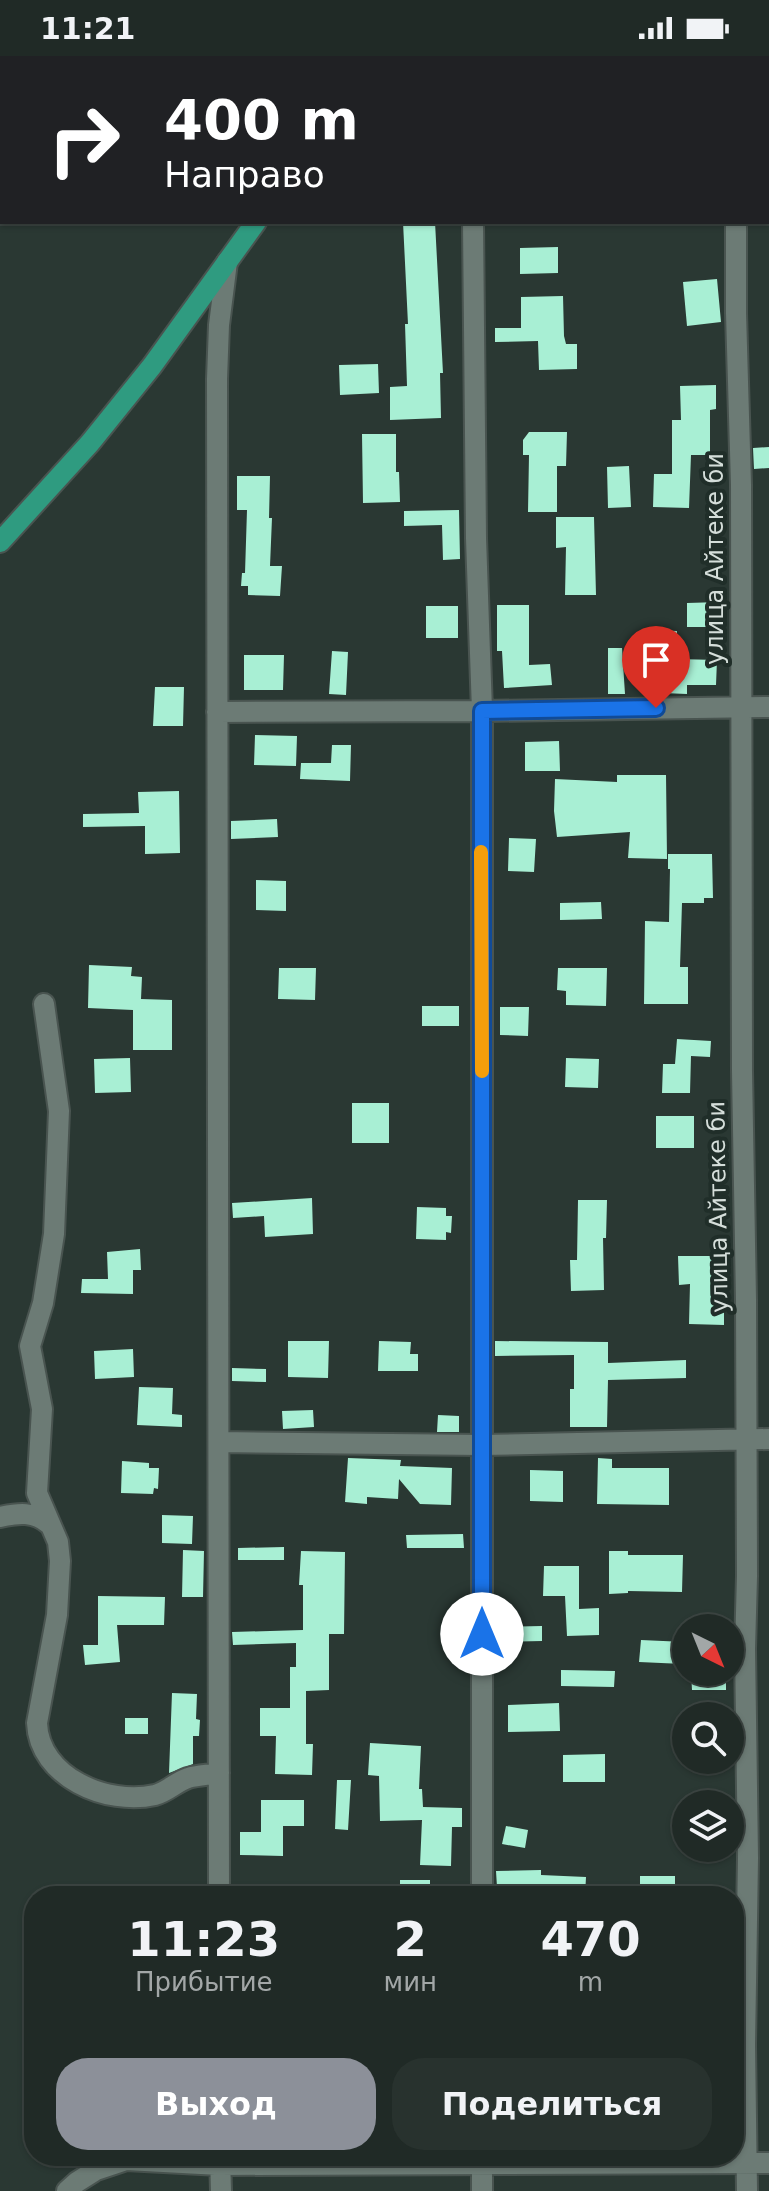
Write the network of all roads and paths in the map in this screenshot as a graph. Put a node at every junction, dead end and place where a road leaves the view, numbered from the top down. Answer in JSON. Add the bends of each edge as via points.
{"nodes":[{"id":1,"x":255,"y":224,"type":"edge"},
{"id":2,"x":473,"y":224,"type":"edge"},
{"id":3,"x":736,"y":224,"type":"edge"},
{"id":4,"x":227,"y":262,"type":"junction"},
{"id":5,"x":0,"y":542,"type":"edge"},
{"id":6,"x":742,"y":706,"type":"junction"},
{"id":7,"x":769,"y":707,"type":"edge"},
{"id":8,"x":482,"y":711,"type":"junction"},
{"id":9,"x":217,"y":712,"type":"junction"},
{"id":10,"x":44,"y":1004,"type":"dead end"},
{"id":11,"x":746,"y":1439,"type":"junction"},
{"id":12,"x":769,"y":1439,"type":"edge"},
{"id":13,"x":219,"y":1442,"type":"junction"},
{"id":14,"x":482,"y":1445,"type":"junction"},
{"id":15,"x":37,"y":1493,"type":"junction"},
{"id":16,"x":8,"y":1515,"type":"edge"},
{"id":17,"x":49,"y":1524,"type":"junction"},
{"id":18,"x":219,"y":1773,"type":"junction"},
{"id":19,"x":219,"y":1886,"type":"edge"},
{"id":20,"x":482,"y":1886,"type":"edge"},
{"id":21,"x":769,"y":2163,"type":"edge"},
{"id":22,"x":744,"y":2164,"type":"edge"},
{"id":23,"x":747,"y":2164,"type":"junction"},
{"id":24,"x":108,"y":2166,"type":"edge"},
{"id":25,"x":220,"y":2166,"type":"edge"},
{"id":26,"x":482,"y":2166,"type":"edge"},
{"id":27,"x":67,"y":2191,"type":"edge"},
{"id":28,"x":221,"y":2191,"type":"edge"},
{"id":29,"x":482,"y":2191,"type":"edge"},
{"id":30,"x":747,"y":2191,"type":"edge"}],
"edges":[{"from":1,"to":4,"type":"main road"},
{"from":2,"to":8,"type":"street"},
{"from":3,"to":6,"type":"street","name":"улица Айтеке би"},
{"from":4,"to":5,"type":"main road","via":[[108,421]]},
{"from":4,"to":9,"type":"street","via":[[217,379]]},
{"from":6,"to":7,"type":"street"},
{"from":6,"to":8,"type":"street"},
{"from":6,"to":11,"type":"street","name":"улица Айтеке би"},
{"from":8,"to":9,"type":"street"},
{"from":8,"to":14,"type":"street"},
{"from":9,"to":13,"type":"street"},
{"from":10,"to":15,"type":"street","via":[[59,1111],[54,1234],[30,1346],[42,1409]]},
{"from":11,"to":12,"type":"street"},
{"from":11,"to":14,"type":"street"},
{"from":11,"to":23,"type":"street","name":"улица Айтеке би"},
{"from":13,"to":14,"type":"street"},
{"from":13,"to":18,"type":"street"},
{"from":14,"to":20,"type":"street"},
{"from":15,"to":16,"type":"street"},
{"from":15,"to":17,"type":"street"},
{"from":16,"to":17,"type":"street","via":[[41,1517]]},
{"from":17,"to":18,"type":"street","via":[[58,1542],[59,1582],[37,1723],[43,1749],[73,1782],[134,1798]]},
{"from":18,"to":19,"type":"street"},
{"from":21,"to":23,"type":"street"},
{"from":22,"to":23,"type":"street"},
{"from":23,"to":30,"type":"street","name":"улица Айтеке би"},
{"from":24,"to":27,"type":"street"},
{"from":25,"to":28,"type":"street"},
{"from":26,"to":29,"type":"street"}]}
